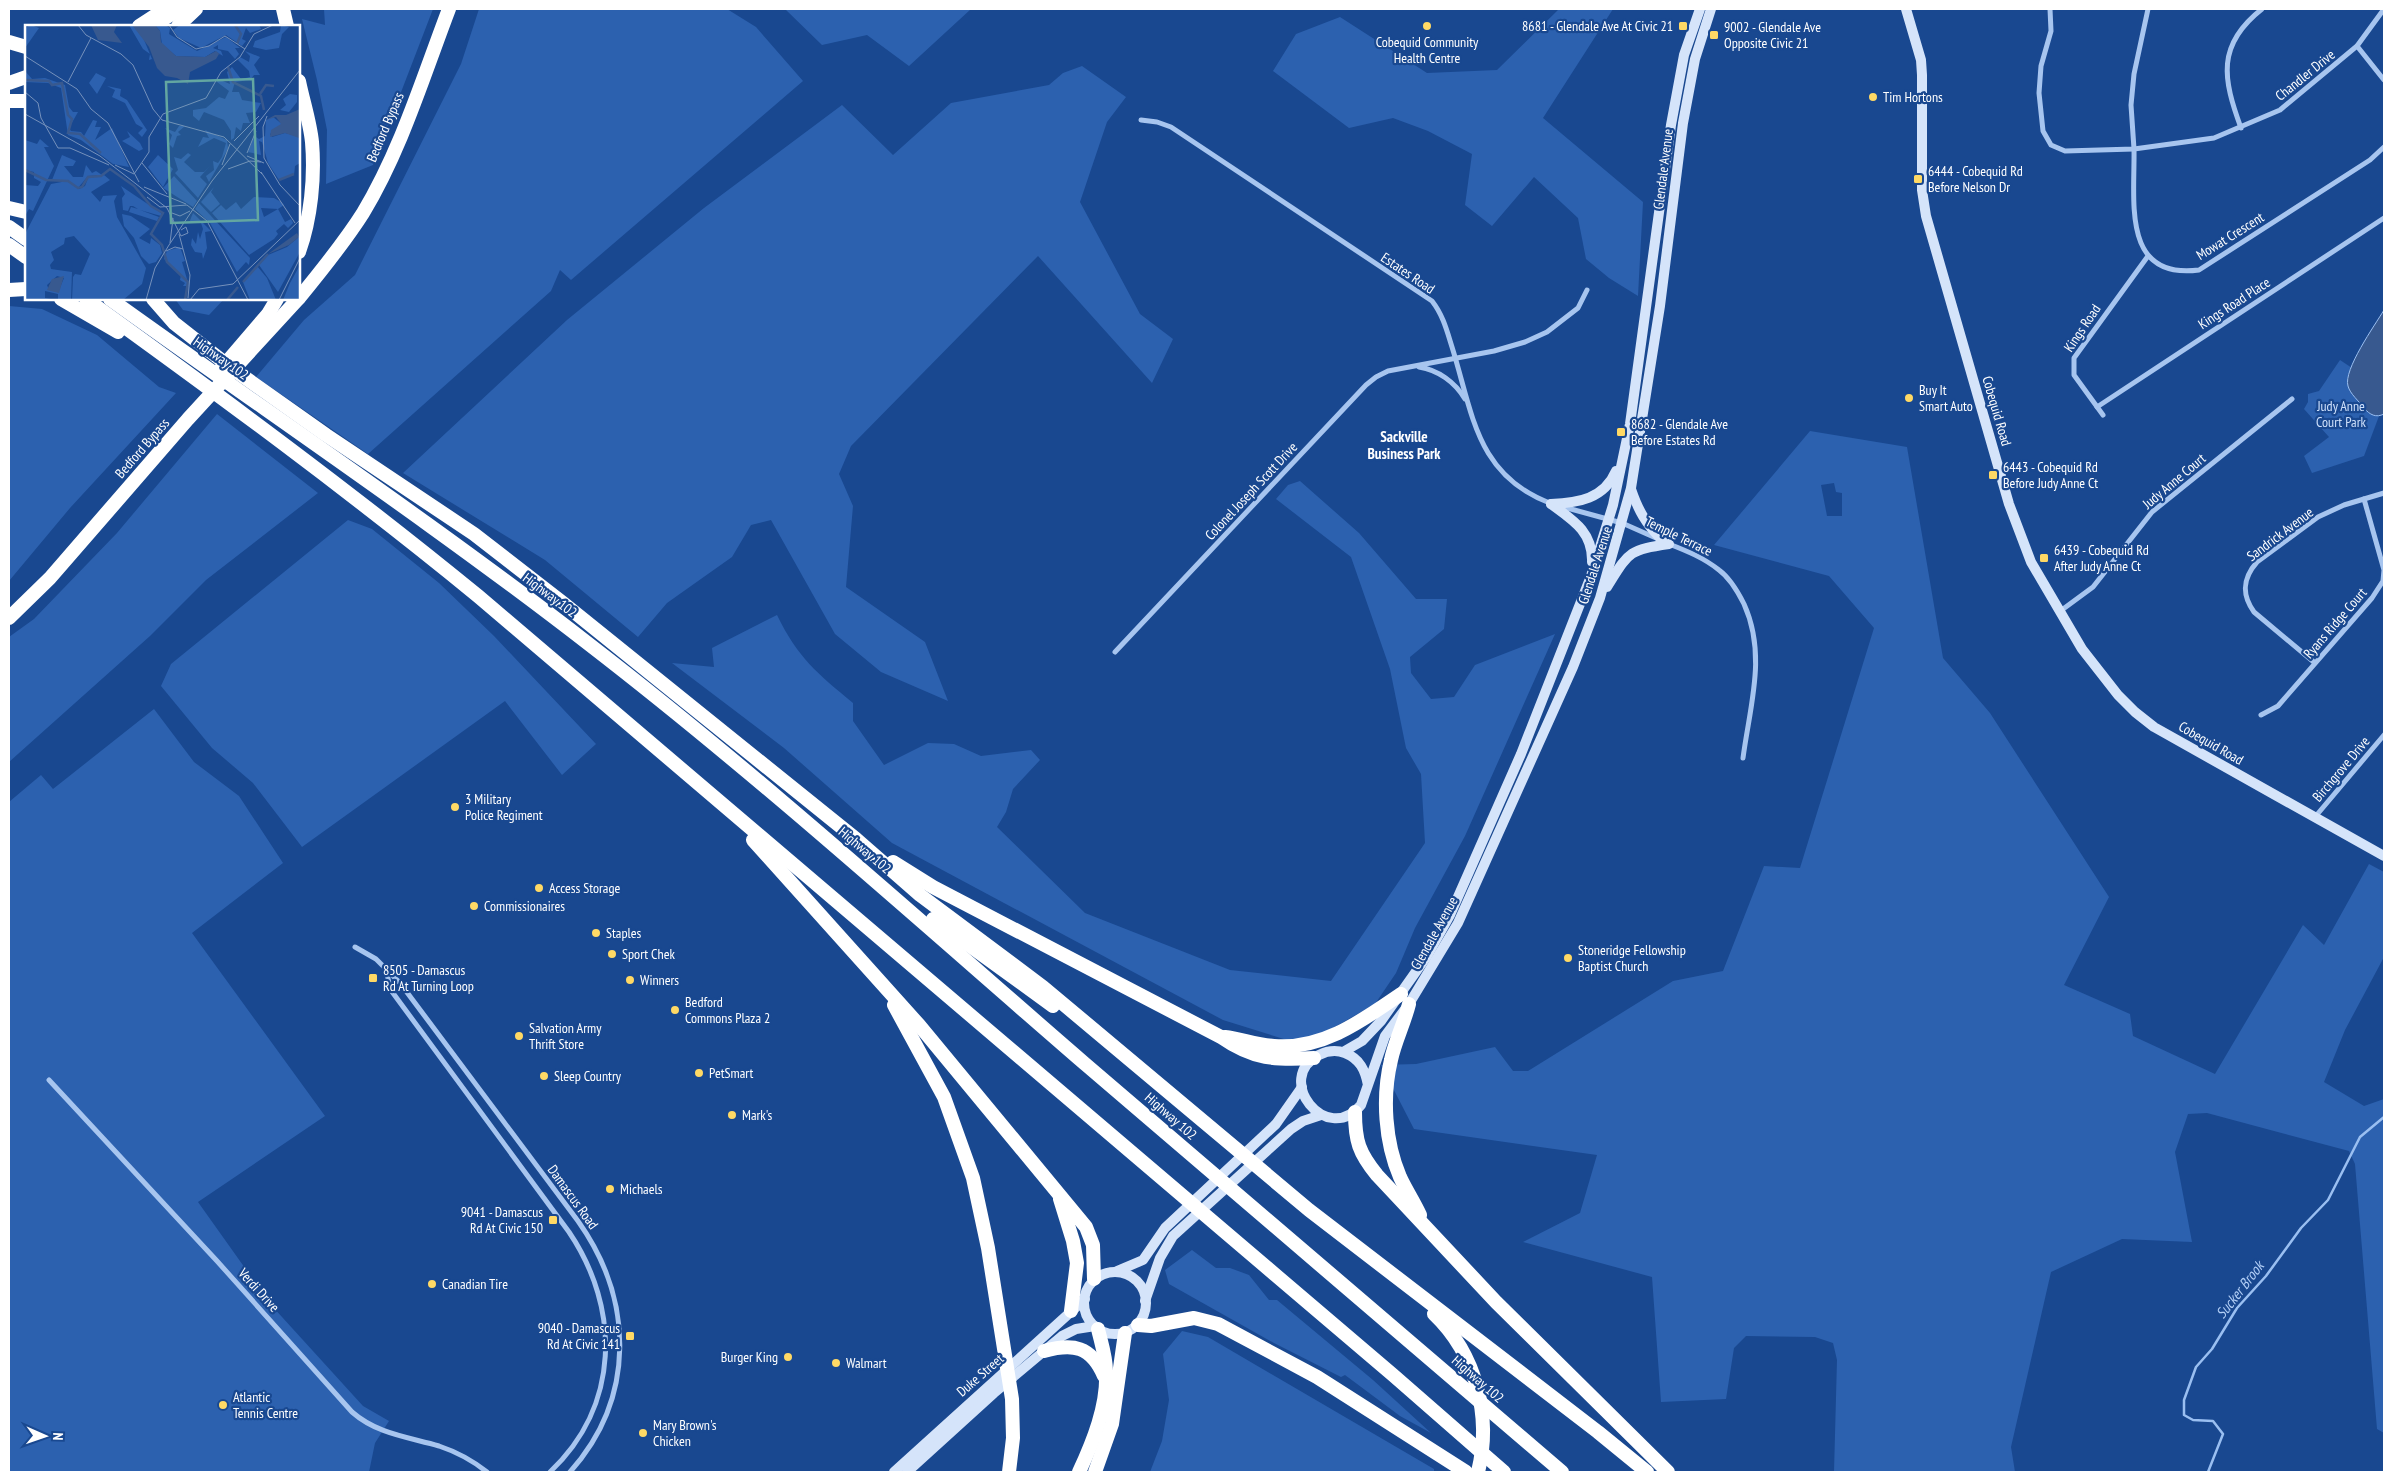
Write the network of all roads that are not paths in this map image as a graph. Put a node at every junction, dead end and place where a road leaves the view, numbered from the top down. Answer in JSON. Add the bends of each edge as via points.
{"nodes":[{"id":1,"x":166,"y":9,"type":"edge"},
{"id":2,"x":180,"y":9,"type":"edge"},
{"id":3,"x":196,"y":9,"type":"edge"},
{"id":4,"x":449,"y":9,"type":"edge"},
{"id":5,"x":459,"y":9,"type":"edge"},
{"id":6,"x":1700,"y":9,"type":"edge"},
{"id":7,"x":1711,"y":9,"type":"edge"},
{"id":8,"x":1906,"y":9,"type":"edge"},
{"id":9,"x":2050,"y":9,"type":"edge"},
{"id":10,"x":2148,"y":9,"type":"edge"},
{"id":11,"x":2262,"y":9,"type":"edge"},
{"id":12,"x":2384,"y":9,"type":"edge"},
{"id":13,"x":141,"y":25,"type":"edge"},
{"id":14,"x":154,"y":25,"type":"edge"},
{"id":15,"x":179,"y":25,"type":"edge"},
{"id":16,"x":9,"y":42,"type":"edge"},
{"id":17,"x":2357,"y":46,"type":"junction"},
{"id":18,"x":25,"y":47,"type":"edge"},
{"id":19,"x":25,"y":77,"type":"edge"},
{"id":20,"x":2384,"y":80,"type":"edge"},
{"id":21,"x":9,"y":83,"type":"edge"},
{"id":22,"x":25,"y":83,"type":"edge"},
{"id":23,"x":300,"y":86,"type":"edge"},
{"id":24,"x":9,"y":88,"type":"edge"},
{"id":25,"x":9,"y":101,"type":"edge"},
{"id":26,"x":25,"y":101,"type":"edge"},
{"id":27,"x":1140,"y":120,"type":"dead end"},
{"id":28,"x":2241,"y":128,"type":"junction"},
{"id":29,"x":400,"y":138,"type":"junction"},
{"id":30,"x":2384,"y":147,"type":"edge"},
{"id":31,"x":2134,"y":150,"type":"junction"},
{"id":32,"x":9,"y":208,"type":"edge"},
{"id":33,"x":25,"y":212,"type":"edge"},
{"id":34,"x":2384,"y":218,"type":"edge"},
{"id":35,"x":9,"y":227,"type":"edge"},
{"id":36,"x":25,"y":238,"type":"edge"},
{"id":37,"x":9,"y":245,"type":"edge"},
{"id":38,"x":300,"y":249,"type":"edge"},
{"id":39,"x":25,"y":256,"type":"edge"},
{"id":40,"x":2148,"y":256,"type":"junction"},
{"id":41,"x":25,"y":289,"type":"edge"},
{"id":42,"x":9,"y":290,"type":"edge"},
{"id":43,"x":1587,"y":290,"type":"dead end"},
{"id":44,"x":300,"y":296,"type":"edge"},
{"id":45,"x":63,"y":300,"type":"edge"},
{"id":46,"x":87,"y":300,"type":"edge"},
{"id":47,"x":111,"y":300,"type":"edge"},
{"id":48,"x":154,"y":300,"type":"edge"},
{"id":49,"x":276,"y":300,"type":"edge"},
{"id":50,"x":296,"y":300,"type":"edge"},
{"id":51,"x":242,"y":353,"type":"junction"},
{"id":52,"x":1456,"y":359,"type":"junction"},
{"id":53,"x":1416,"y":366,"type":"junction"},
{"id":54,"x":198,"y":380,"type":"junction"},
{"id":55,"x":2292,"y":399,"type":"dead end"},
{"id":56,"x":1469,"y":405,"type":"junction"},
{"id":57,"x":2097,"y":407,"type":"junction"},
{"id":58,"x":2103,"y":415,"type":"dead end"},
{"id":59,"x":185,"y":417,"type":"junction"},
{"id":60,"x":315,"y":445,"type":"junction"},
{"id":61,"x":1623,"y":456,"type":"junction"},
{"id":62,"x":1631,"y":488,"type":"junction"},
{"id":63,"x":2384,"y":492,"type":"edge"},
{"id":64,"x":2364,"y":499,"type":"junction"},
{"id":65,"x":1551,"y":504,"type":"junction"},
{"id":66,"x":1608,"y":519,"type":"junction"},
{"id":67,"x":1622,"y":523,"type":"junction"},
{"id":68,"x":1666,"y":542,"type":"junction"},
{"id":69,"x":1591,"y":576,"type":"junction"},
{"id":70,"x":1600,"y":598,"type":"junction"},
{"id":71,"x":9,"y":608,"type":"edge"},
{"id":72,"x":2059,"y":612,"type":"junction"},
{"id":73,"x":9,"y":618,"type":"edge"},
{"id":74,"x":615,"y":644,"type":"junction"},
{"id":75,"x":1115,"y":652,"type":"dead end"},
{"id":76,"x":2315,"y":663,"type":"junction"},
{"id":77,"x":2261,"y":715,"type":"dead end"},
{"id":78,"x":2384,"y":735,"type":"edge"},
{"id":79,"x":1743,"y":758,"type":"dead end"},
{"id":80,"x":711,"y":795,"type":"junction"},
{"id":81,"x":2314,"y":817,"type":"junction"},
{"id":82,"x":856,"y":839,"type":"junction"},
{"id":83,"x":2384,"y":856,"type":"edge"},
{"id":84,"x":866,"y":871,"type":"junction"},
{"id":85,"x":355,"y":947,"type":"dead end"},
{"id":86,"x":386,"y":968,"type":"junction"},
{"id":87,"x":890,"y":993,"type":"junction"},
{"id":88,"x":1405,"y":999,"type":"junction"},
{"id":89,"x":1221,"y":1037,"type":"junction"},
{"id":90,"x":1108,"y":1042,"type":"junction"},
{"id":91,"x":1343,"y":1052,"type":"junction"},
{"id":92,"x":1314,"y":1058,"type":"junction"},
{"id":93,"x":49,"y":1080,"type":"dead end"},
{"id":94,"x":1368,"y":1085,"type":"junction"},
{"id":95,"x":1302,"y":1087,"type":"junction"},
{"id":96,"x":1355,"y":1112,"type":"junction"},
{"id":97,"x":1321,"y":1115,"type":"junction"},
{"id":98,"x":1059,"y":1196,"type":"junction"},
{"id":99,"x":1424,"y":1225,"type":"junction"},
{"id":100,"x":1387,"y":1271,"type":"junction"},
{"id":101,"x":1117,"y":1272,"type":"junction"},
{"id":102,"x":1094,"y":1279,"type":"junction"},
{"id":103,"x":1085,"y":1299,"type":"junction"},
{"id":104,"x":1145,"y":1301,"type":"junction"},
{"id":105,"x":1071,"y":1311,"type":"junction"},
{"id":106,"x":1138,"y":1325,"type":"junction"},
{"id":107,"x":1097,"y":1327,"type":"junction"},
{"id":108,"x":1125,"y":1333,"type":"junction"},
{"id":109,"x":1044,"y":1351,"type":"junction"},
{"id":110,"x":1022,"y":1363,"type":"junction"},
{"id":111,"x":1106,"y":1382,"type":"junction"},
{"id":112,"x":993,"y":1387,"type":"junction"},
{"id":113,"x":564,"y":1458,"type":"junction"},
{"id":114,"x":485,"y":1471,"type":"edge"},
{"id":115,"x":490,"y":1472,"type":"edge"},
{"id":116,"x":545,"y":1472,"type":"edge"},
{"id":117,"x":550,"y":1472,"type":"edge"},
{"id":118,"x":570,"y":1472,"type":"edge"},
{"id":119,"x":894,"y":1472,"type":"edge"},
{"id":120,"x":907,"y":1472,"type":"edge"},
{"id":121,"x":1010,"y":1472,"type":"edge"},
{"id":122,"x":1079,"y":1472,"type":"edge"},
{"id":123,"x":1095,"y":1472,"type":"edge"},
{"id":124,"x":1466,"y":1472,"type":"edge"},
{"id":125,"x":1478,"y":1472,"type":"edge"},
{"id":126,"x":1504,"y":1472,"type":"edge"},
{"id":127,"x":1562,"y":1472,"type":"edge"},
{"id":128,"x":1646,"y":1472,"type":"edge"},
{"id":129,"x":1668,"y":1472,"type":"edge"}],
"edges":[{"from":1,"to":13,"type":"highway"},
{"from":2,"to":14,"type":"highway"},
{"from":3,"to":15,"type":"highway"},
{"from":4,"to":29,"type":"highway","name":"Bedford Bypass"},
{"from":5,"to":29,"type":"highway"},
{"from":6,"to":61,"type":"main road","name":"Glendale Avenue","via":[[1684,56],[1671,126]]},
{"from":7,"to":62,"type":"main road","name":"Glendale Avenue","via":[[1695,58],[1683,123],[1658,324]]},
{"from":8,"to":72,"type":"main road","name":"Cobequid Road","via":[[1922,67],[1922,190],[1934,246],[2009,504],[2031,562]]},
{"from":9,"to":31,"type":"street","name":"Chandler Drive","via":[[2051,31],[2041,66],[2039,93],[2043,131],[2051,145],[2065,151]]},
{"from":10,"to":31,"type":"street","via":[[2134,74],[2131,105]]},
{"from":11,"to":28,"type":"street","via":[[2237,33],[2230,47],[2227,65],[2229,84]]},
{"from":12,"to":17,"type":"street","name":"Chandler Drive"},
{"from":16,"to":18,"type":"highway"},
{"from":17,"to":20,"type":"street"},
{"from":17,"to":28,"type":"street","name":"Chandler Drive","via":[[2280,110]]},
{"from":19,"to":21,"type":"highway"},
{"from":22,"to":24,"type":"highway"},
{"from":23,"to":38,"type":"highway","via":[[312,141],[312,181],[306,232]]},
{"from":25,"to":26,"type":"highway"},
{"from":27,"to":52,"type":"street","name":"Estates Road","via":[[1172,127],[1432,301],[1443,320]]},
{"from":28,"to":31,"type":"street","name":"Chandler Drive","via":[[2214,138]]},
{"from":29,"to":44,"type":"highway","name":"Bedford Bypass","via":[[364,211],[336,254]]},
{"from":30,"to":40,"type":"street","name":"Mowat Crescent","via":[[2370,160],[2200,270],[2166,268]]},
{"from":31,"to":40,"type":"street","via":[[2136,225]]},
{"from":32,"to":33,"type":"highway"},
{"from":34,"to":57,"type":"street","name":"Kings Road Place"},
{"from":35,"to":36,"type":"highway"},
{"from":37,"to":39,"type":"highway"},
{"from":40,"to":57,"type":"street","name":"Kings Road","via":[[2074,358],[2074,375]]},
{"from":41,"to":42,"type":"highway"},
{"from":43,"to":52,"type":"street","name":"Colonel Joseph Scott Drive","via":[[1578,308],[1547,332],[1518,345]]},
{"from":45,"to":54,"type":"highway"},
{"from":46,"to":54,"type":"highway"},
{"from":47,"to":60,"type":"highway","name":"Highway 102"},
{"from":48,"to":74,"type":"highway","via":[[174,324],[230,367],[474,534]]},
{"from":49,"to":51,"type":"highway","name":"Bedford Bypass"},
{"from":50,"to":51,"type":"highway","name":"Bedford Bypass"},
{"from":51,"to":59,"type":"highway","name":"Bedford Bypass"},
{"from":52,"to":53,"type":"street","name":"Colonel Joseph Scott Drive"},
{"from":52,"to":56,"type":"street","name":"Estates Road"},
{"from":53,"to":56,"type":"street","name":"Colonel Joseph Scott Drive","via":[[1431,369],[1446,378],[1457,387]]},
{"from":53,"to":75,"type":"street","name":"Colonel Joseph Scott Drive","via":[[1388,371],[1366,385]]},
{"from":54,"to":80,"type":"highway","via":[[385,520]]},
{"from":55,"to":72,"type":"street","name":"Judy Anne Court","via":[[2152,512],[2093,587]]},
{"from":56,"to":65,"type":"street","name":"Estates Road","via":[[1478,436],[1509,480]]},
{"from":57,"to":58,"type":"street","name":"Kings Road"},
{"from":59,"to":71,"type":"highway","name":"Bedford Bypass"},
{"from":59,"to":73,"type":"highway","name":"Bedford Bypass","via":[[50,578]]},
{"from":60,"to":74,"type":"highway","via":[[339,456],[558,610]]},
{"from":60,"to":84,"type":"highway","name":"Highway 102","via":[[590,645]]},
{"from":61,"to":65,"type":"main road","via":[[1607,486],[1594,496],[1576,503]]},
{"from":61,"to":66,"type":"main road","name":"Glendale Avenue"},
{"from":62,"to":67,"type":"main road","name":"Glendale Avenue"},
{"from":62,"to":68,"type":"main road","via":[[1647,526]]},
{"from":63,"to":64,"type":"street","name":"Sandrick Avenue"},
{"from":64,"to":76,"type":"street","name":"Ryans Ridge Court","via":[[2384,570],[2383,582]]},
{"from":64,"to":76,"type":"street","name":"Sandrick Avenue","via":[[2318,517],[2257,562],[2245,581],[2245,593],[2254,612]]},
{"from":65,"to":66,"type":"street","name":"Estates Road"},
{"from":65,"to":69,"type":"main road","via":[[1585,532],[1592,548]]},
{"from":66,"to":67,"type":"street","name":"Temple Terrace"},
{"from":66,"to":69,"type":"main road","name":"Glendale Avenue"},
{"from":67,"to":68,"type":"street","name":"Temple Terrace"},
{"from":67,"to":70,"type":"main road","name":"Glendale Avenue"},
{"from":68,"to":70,"type":"main road","via":[[1634,551],[1623,561]]},
{"from":68,"to":79,"type":"street","name":"Temple Terrace","via":[[1699,556],[1721,571],[1734,586],[1752,623],[1757,660]]},
{"from":69,"to":88,"type":"main road","name":"Glendale Avenue","via":[[1521,754],[1450,915]]},
{"from":70,"to":88,"type":"main road","name":"Glendale Avenue","via":[[1573,667],[1458,923]]},
{"from":72,"to":81,"type":"main road","name":"Cobequid Road","via":[[2098,671],[2135,712]]},
{"from":74,"to":82,"type":"highway"},
{"from":76,"to":77,"type":"street","name":"Ryans Ridge Court","via":[[2278,706]]},
{"from":78,"to":81,"type":"street","name":"Birchgrove Drive"},
{"from":80,"to":87,"type":"highway"},
{"from":80,"to":126,"type":"highway"},
{"from":81,"to":83,"type":"main road","name":"Cobequid Road"},
{"from":82,"to":89,"type":"highway","via":[[933,887]]},
{"from":82,"to":90,"type":"highway","via":[[920,895],[1043,986]]},
{"from":84,"to":90,"type":"highway"},
{"from":84,"to":127,"type":"highway","name":"Highway 102","via":[[1083,1062]]},
{"from":85,"to":86,"type":"street","name":"Damascus Road"},
{"from":86,"to":113,"type":"street","name":"Damascus Road","via":[[394,996],[565,1227],[593,1276],[605,1322],[604,1372],[591,1414]]},
{"from":86,"to":118,"type":"street","name":"Damascus Road","via":[[573,1214],[592,1242],[606,1272],[619,1325],[617,1380],[599,1431]]},
{"from":87,"to":98,"type":"highway"},
{"from":87,"to":121,"type":"highway","via":[[896,1011],[944,1098],[974,1178],[1012,1399]]},
{"from":88,"to":89,"type":"highway","via":[[1336,1034],[1303,1045],[1275,1046]]},
{"from":88,"to":91,"type":"main road","name":"Glendale Avenue","via":[[1368,1035]]},
{"from":88,"to":94,"type":"main road","name":"Glendale Avenue","via":[[1385,1036]]},
{"from":88,"to":99,"type":"highway","via":[[1386,1090],[1387,1122],[1400,1177]]},
{"from":89,"to":92,"type":"highway","via":[[1260,1058]]},
{"from":90,"to":100,"type":"highway"},
{"from":91,"to":92,"type":"main road","name":"Glendale Avenue","via":[[1332,1051]]},
{"from":91,"to":94,"type":"main road","via":[[1361,1064]]},
{"from":92,"to":95,"type":"main road","via":[[1305,1069]]},
{"from":93,"to":114,"type":"street","name":"Verdi Drive","via":[[352,1412],[370,1425],[390,1433],[452,1450]]},
{"from":94,"to":96,"type":"main road","name":"Glendale Avenue","via":[[1366,1096]]},
{"from":95,"to":97,"type":"main road","via":[[1305,1101]]},
{"from":95,"to":101,"type":"main road","via":[[1276,1124],[1165,1228],[1144,1260]]},
{"from":96,"to":97,"type":"main road","via":[[1332,1118]]},
{"from":96,"to":99,"type":"highway","via":[[1358,1145],[1363,1158]]},
{"from":97,"to":104,"type":"main road","via":[[1291,1129],[1173,1236],[1158,1264]]},
{"from":98,"to":102,"type":"highway","via":[[1090,1235]]},
{"from":98,"to":105,"type":"highway","via":[[1077,1263]]},
{"from":99,"to":129,"type":"highway","via":[[1496,1302]]},
{"from":100,"to":125,"type":"highway","via":[[1450,1332],[1471,1368],[1483,1419]]},
{"from":100,"to":128,"type":"highway"},
{"from":101,"to":102,"type":"main road"},
{"from":101,"to":104,"type":"main road","via":[[1133,1278]]},
{"from":102,"to":103,"type":"main road"},
{"from":103,"to":105,"type":"main road","name":"Duke Street"},
{"from":103,"to":107,"type":"main road","via":[[1086,1311]]},
{"from":104,"to":106,"type":"main road","via":[[1145,1310]]},
{"from":105,"to":110,"type":"main road","name":"Duke Street"},
{"from":106,"to":108,"type":"main road"},
{"from":106,"to":124,"type":"highway","via":[[1151,1326],[1194,1318],[1218,1324],[1317,1377]]},
{"from":107,"to":108,"type":"main road","via":[[1112,1334]]},
{"from":107,"to":109,"type":"main road","name":"Duke Street","via":[[1069,1332]]},
{"from":107,"to":111,"type":"highway","via":[[1106,1364]]},
{"from":108,"to":123,"type":"highway","via":[[1112,1424]]},
{"from":109,"to":110,"type":"main road","name":"Duke Street"},
{"from":109,"to":111,"type":"highway","via":[[1062,1346],[1084,1351],[1097,1363]]},
{"from":110,"to":112,"type":"main road","name":"Duke Street"},
{"from":111,"to":122,"type":"highway","via":[[1099,1418]]},
{"from":112,"to":119,"type":"main road","name":"Duke Street"},
{"from":112,"to":120,"type":"main road","name":"Duke Street"},
{"from":113,"to":116,"type":"street","name":"Damascus Road"},
{"from":113,"to":117,"type":"street","name":"Damascus Road"},
{"from":114,"to":115,"type":"street"}]}
